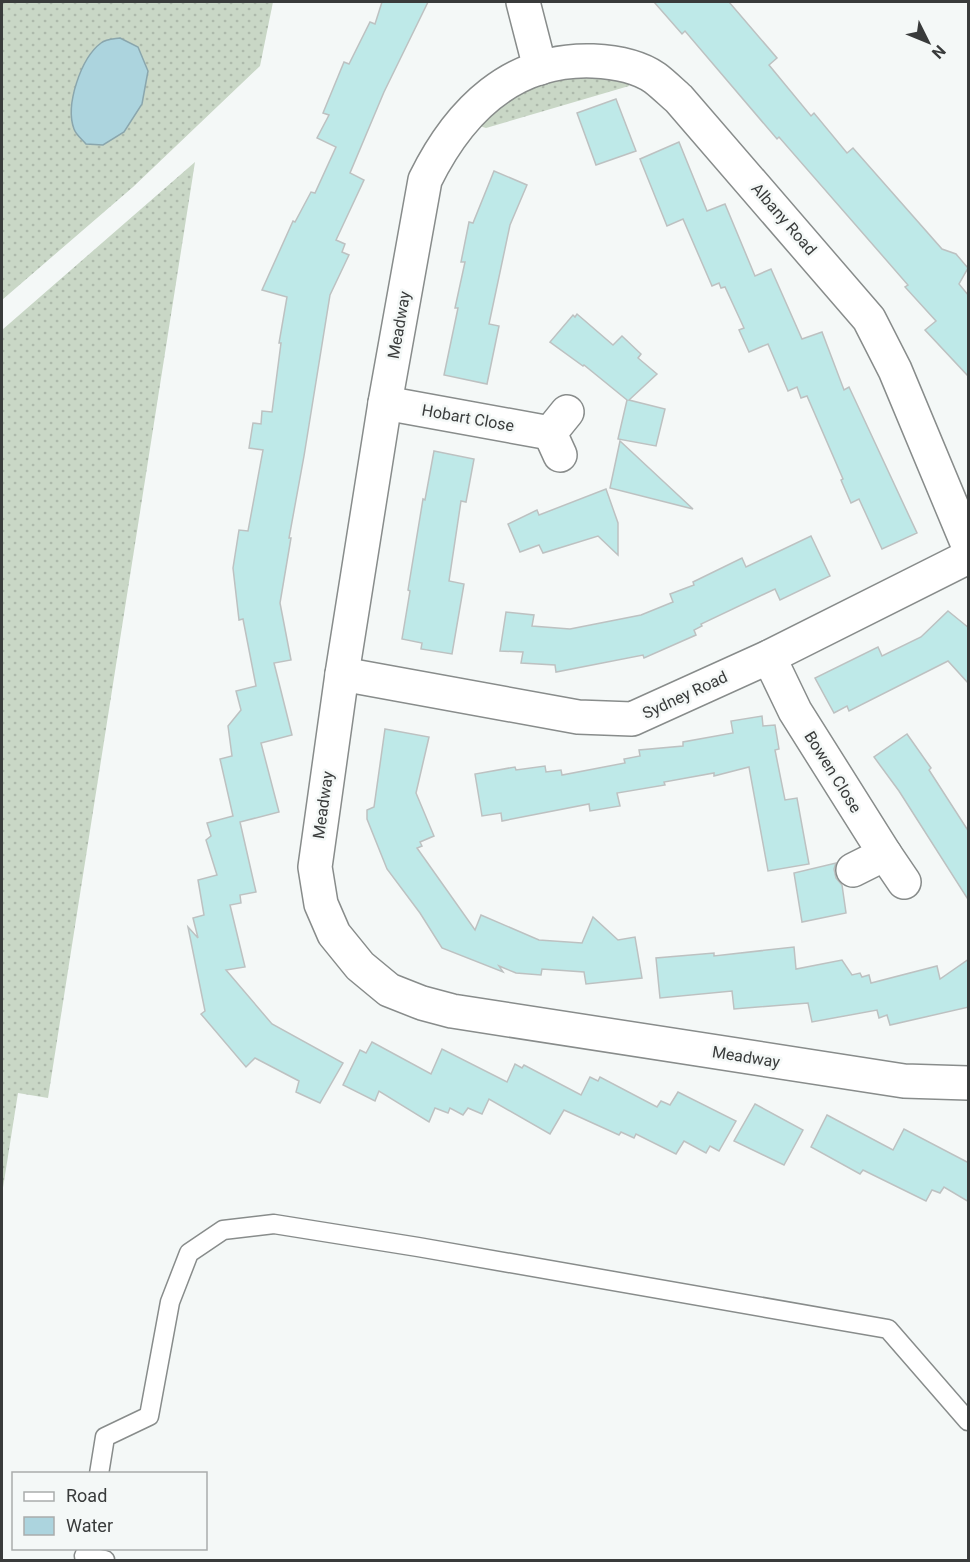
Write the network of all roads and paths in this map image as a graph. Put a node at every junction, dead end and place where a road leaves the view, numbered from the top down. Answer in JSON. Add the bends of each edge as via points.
{"nodes":[{"id":1,"x":523,"y":2,"type":"edge"},
{"id":2,"x":540,"y":68,"type":"junction"},
{"id":3,"x":385,"y":403,"type":"junction"},
{"id":4,"x":559,"y":434,"type":"dead end"},
{"id":5,"x":969,"y":545,"type":"edge"},
{"id":6,"x":969,"y":557,"type":"edge"},
{"id":7,"x":769,"y":657,"type":"junction"},
{"id":8,"x":342,"y":674,"type":"junction"},
{"id":9,"x":885,"y":854,"type":"junction"},
{"id":10,"x":854,"y":870,"type":"dead end"},
{"id":11,"x":904,"y":882,"type":"dead end"},
{"id":12,"x":969,"y":1083,"type":"edge"},
{"id":13,"x":969,"y":1421,"type":"edge"},
{"id":14,"x":99,"y":1472,"type":"edge"},
{"id":15,"x":84,"y":1555,"type":"edge"},
{"id":16,"x":105,"y":1560,"type":"edge"}],
"edges":[{"from":1,"to":2,"type":"street"},
{"from":2,"to":3,"type":"street","name":"Meadway","via":[[508,80],[486,96],[440,150],[425,180]]},
{"from":2,"to":5,"type":"street","name":"Albany Road","via":[[573,60],[628,66],[653,77],[686,106],[869,319],[895,370]]},
{"from":3,"to":4,"type":"street","name":"Hobart Close"},
{"from":3,"to":8,"type":"street","name":"Meadway"},
{"from":6,"to":7,"type":"street","name":"Sydney Road"},
{"from":7,"to":8,"type":"street","name":"Sydney Road","via":[[632,719],[578,717]]},
{"from":7,"to":9,"type":"street","name":"Bowen Close","via":[[795,711]]},
{"from":8,"to":12,"type":"street","name":"Meadway","via":[[315,867],[321,904],[334,934],[360,966],[389,990],[422,1003],[464,1012],[904,1081]]},
{"from":9,"to":10,"type":"street"},
{"from":9,"to":11,"type":"street","name":"Bowen Close"},
{"from":13,"to":14,"type":"lane","via":[[888,1329],[274,1224],[223,1230],[189,1253],[170,1302],[149,1416],[105,1437]]},
{"from":15,"to":16,"type":"lane"}]}
